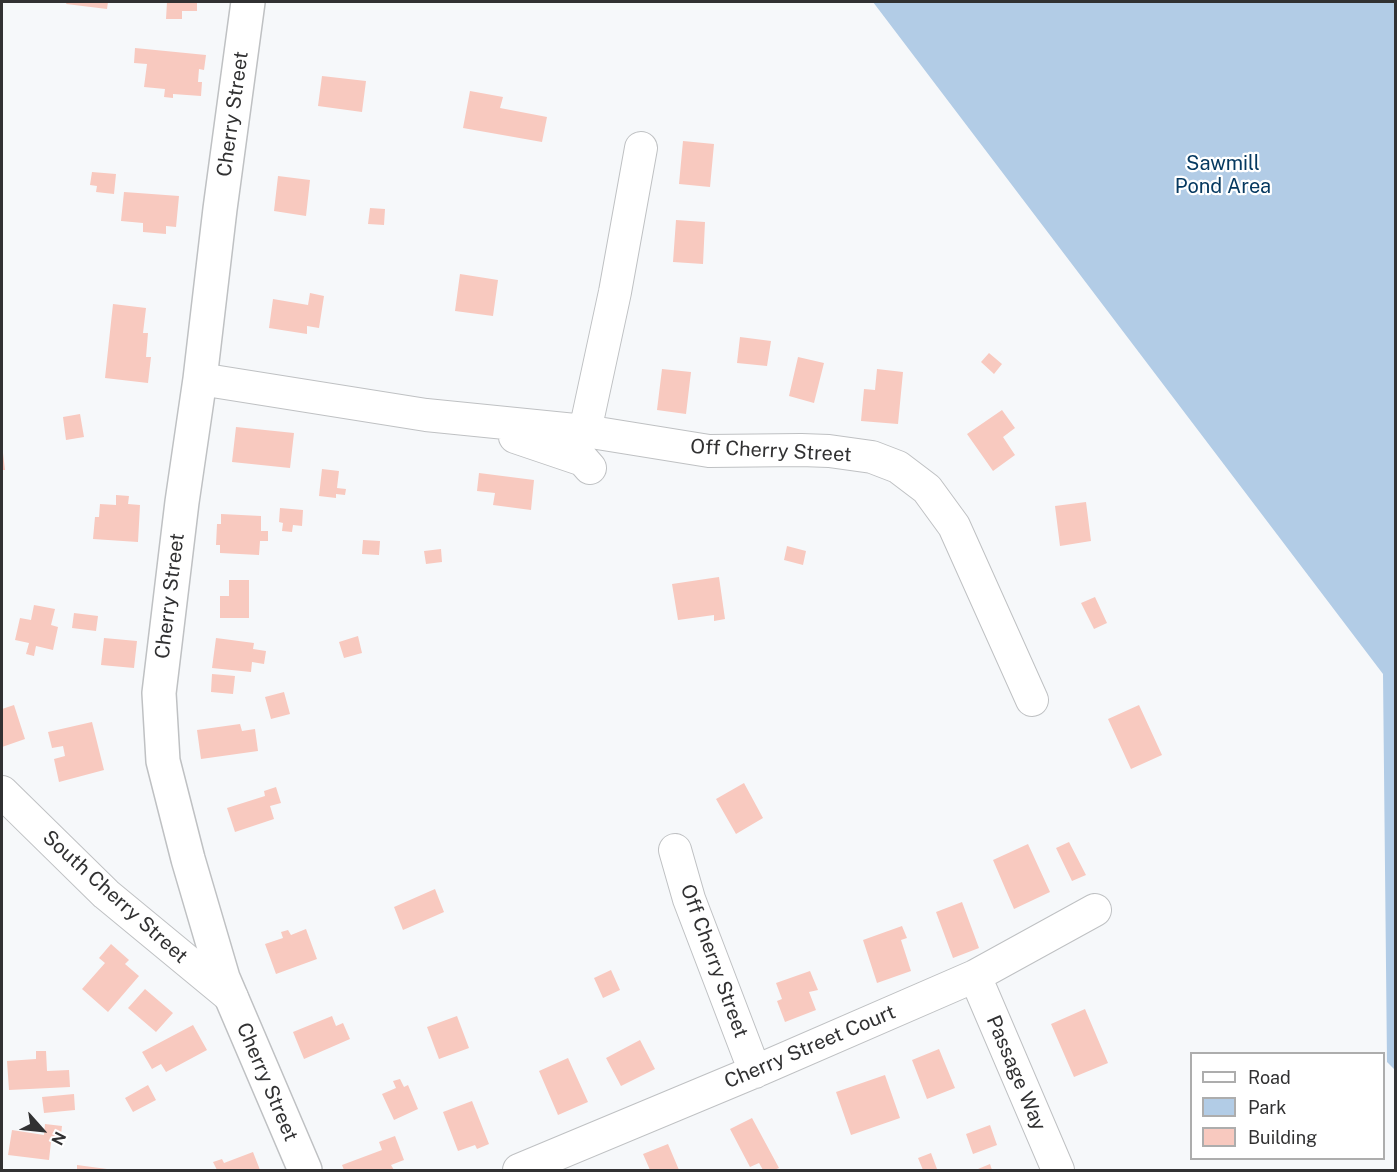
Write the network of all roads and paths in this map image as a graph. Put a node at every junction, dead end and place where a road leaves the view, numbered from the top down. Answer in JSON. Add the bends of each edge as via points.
{"nodes":[{"id":1,"x":248,"y":2,"type":"edge"},
{"id":2,"x":641,"y":148,"type":"dead end"},
{"id":3,"x":200,"y":379,"type":"junction"},
{"id":4,"x":460,"y":419,"type":"junction"},
{"id":5,"x":585,"y":431,"type":"junction"},
{"id":6,"x":590,"y":468,"type":"dead end"},
{"id":7,"x":1032,"y":700,"type":"dead end"},
{"id":8,"x":2,"y":792,"type":"edge"},
{"id":9,"x":675,"y":850,"type":"dead end"},
{"id":10,"x":1095,"y":910,"type":"dead end"},
{"id":11,"x":975,"y":976,"type":"junction"},
{"id":12,"x":232,"y":998,"type":"junction"},
{"id":13,"x":755,"y":1072,"type":"junction"},
{"id":14,"x":305,"y":1170,"type":"edge"},
{"id":15,"x":519,"y":1170,"type":"edge"},
{"id":16,"x":1058,"y":1170,"type":"edge"}],
"edges":[{"from":1,"to":3,"type":"main road","name":"Cherry Street"},
{"from":2,"to":5,"type":"street"},
{"from":3,"to":4,"type":"street","name":"Off Cherry Street"},
{"from":3,"to":12,"type":"main road","name":"Cherry Street","via":[[159,693],[163,761],[188,860]]},
{"from":4,"to":5,"type":"street","name":"Off Cherry Street"},
{"from":4,"to":6,"type":"street","name":"Off Cherry Street","via":[[583,460]]},
{"from":5,"to":7,"type":"street","name":"Off Cherry Street","via":[[709,451],[829,452],[872,457],[898,467],[927,489],[954,526]]},
{"from":8,"to":12,"type":"street","name":"South Cherry Street","via":[[106,894]]},
{"from":9,"to":13,"type":"street","name":"Off Cherry Street","via":[[689,899]]},
{"from":10,"to":11,"type":"street","name":"Cherry Street Court"},
{"from":11,"to":13,"type":"street","name":"Cherry Street Court"},
{"from":11,"to":16,"type":"street","name":"Passage Way"},
{"from":12,"to":14,"type":"main road","name":"Cherry Street"},
{"from":13,"to":15,"type":"street","name":"Cherry Street Court"}]}
